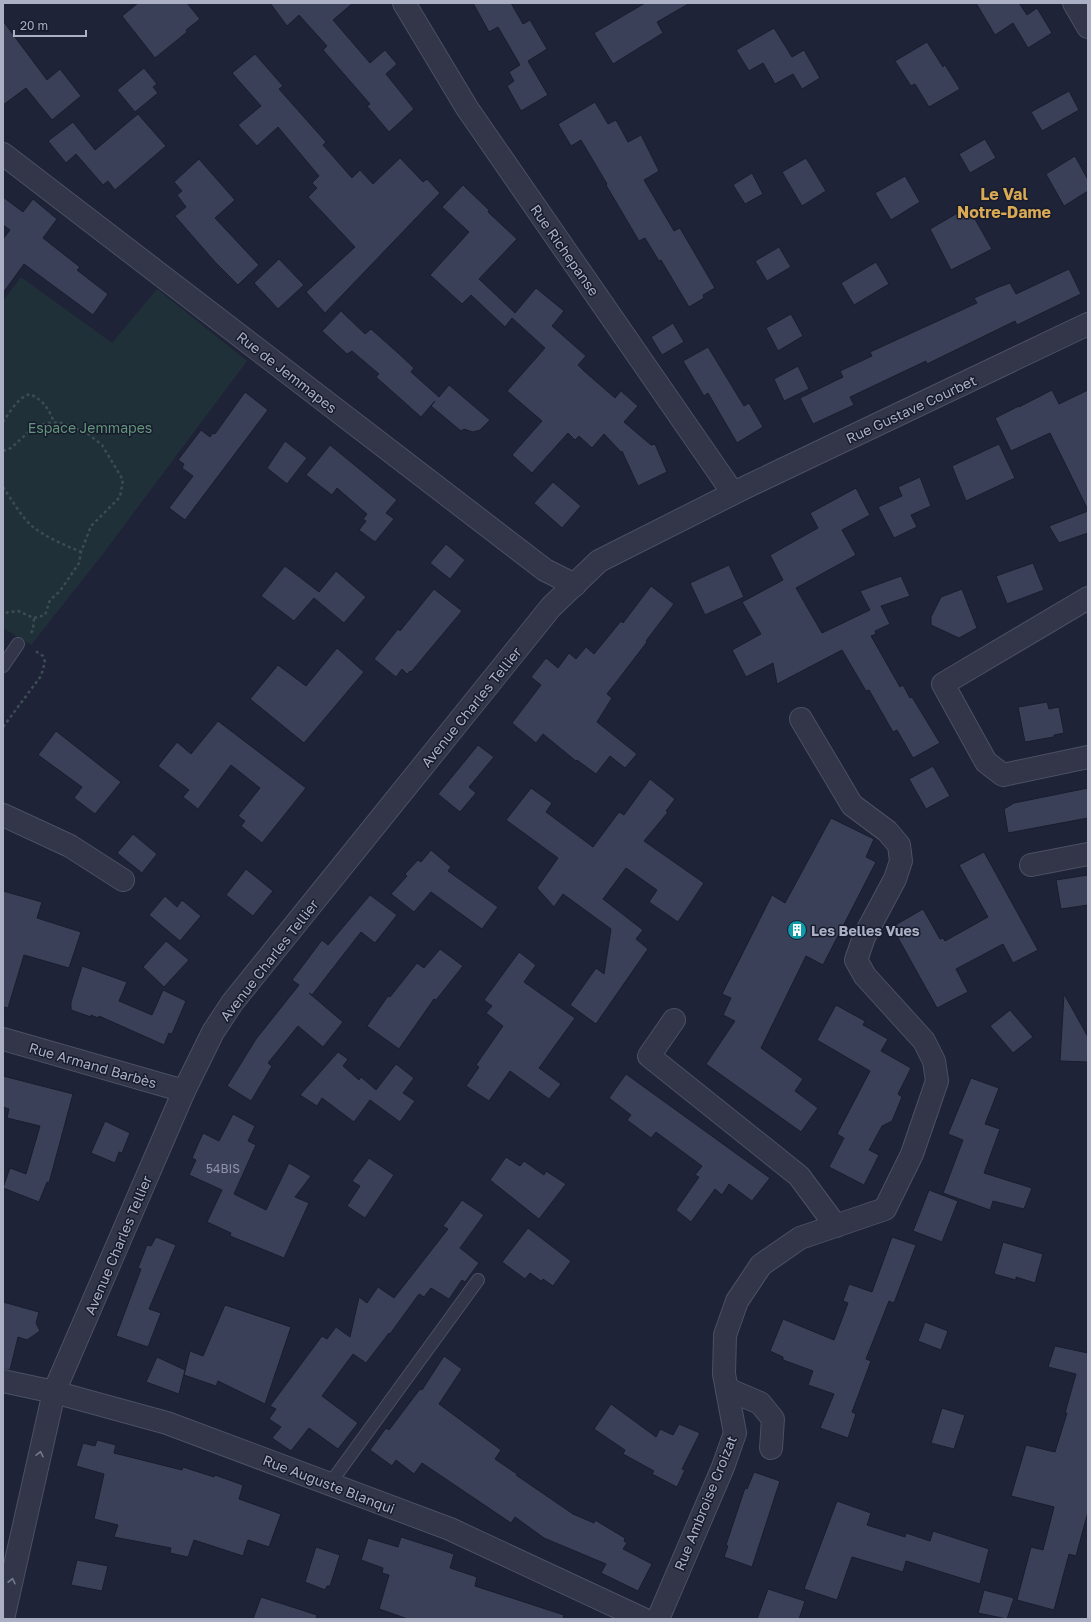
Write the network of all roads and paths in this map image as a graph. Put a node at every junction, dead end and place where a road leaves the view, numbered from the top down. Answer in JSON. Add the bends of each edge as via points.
{"nodes":[{"id":1,"x":404,"y":3,"type":"edge"},
{"id":2,"x":1074,"y":3,"type":"edge"},
{"id":3,"x":1088,"y":27,"type":"edge"},
{"id":4,"x":3,"y":154,"type":"edge"},
{"id":5,"x":1088,"y":324,"type":"edge"},
{"id":6,"x":3,"y":422,"type":"edge"},
{"id":7,"x":54,"y":422,"type":"junction"},
{"id":8,"x":3,"y":451,"type":"edge"},
{"id":9,"x":3,"y":487,"type":"edge"},
{"id":10,"x":733,"y":493,"type":"junction"},
{"id":11,"x":81,"y":552,"type":"junction"},
{"id":12,"x":575,"y":584,"type":"junction"},
{"id":13,"x":1088,"y":598,"type":"edge"},
{"id":14,"x":3,"y":613,"type":"edge"},
{"id":15,"x":18,"y":644,"type":"dead end"},
{"id":16,"x":30,"y":648,"type":"dead end"},
{"id":17,"x":3,"y":666,"type":"edge"},
{"id":18,"x":801,"y":719,"type":"dead end"},
{"id":19,"x":3,"y":727,"type":"edge"},
{"id":20,"x":1088,"y":757,"type":"edge"},
{"id":21,"x":3,"y":816,"type":"edge"},
{"id":22,"x":1088,"y":854,"type":"edge"},
{"id":23,"x":1031,"y":865,"type":"dead end"},
{"id":24,"x":123,"y":880,"type":"dead end"},
{"id":25,"x":674,"y":1020,"type":"dead end"},
{"id":26,"x":3,"y":1039,"type":"edge"},
{"id":27,"x":184,"y":1091,"type":"junction"},
{"id":28,"x":836,"y":1226,"type":"junction"},
{"id":29,"x":478,"y":1280,"type":"dead end"},
{"id":30,"x":3,"y":1381,"type":"edge"},
{"id":31,"x":727,"y":1389,"type":"junction"},
{"id":32,"x":54,"y":1392,"type":"junction"},
{"id":33,"x":771,"y":1448,"type":"dead end"},
{"id":34,"x":329,"y":1484,"type":"junction"},
{"id":35,"x":3,"y":1619,"type":"edge"},
{"id":36,"x":643,"y":1619,"type":"edge"},
{"id":37,"x":658,"y":1619,"type":"edge"}],
"edges":[{"from":1,"to":10,"type":"street","name":"Rue Richepanse","via":[[467,108]]},
{"from":2,"to":3,"type":"street"},
{"from":4,"to":12,"type":"street","name":"Rue de Jemmapes","via":[[545,570]]},
{"from":5,"to":10,"type":"street","name":"Rue Gustave Courbet"},
{"from":6,"to":7,"type":"path","via":[[18,402],[30,394],[49,410]]},
{"from":7,"to":8,"type":"path","via":[[33,428],[11,448]]},
{"from":7,"to":11,"type":"path","via":[[87,434],[102,446],[123,480],[120,497],[91,526]]},
{"from":9,"to":11,"type":"path","via":[[33,527]]},
{"from":10,"to":12,"type":"street","name":"Avenue Charles Tellier","via":[[599,561]]},
{"from":11,"to":14,"type":"path","via":[[79,563],[60,591],[50,600],[45,615],[34,618],[18,611]]},
{"from":12,"to":27,"type":"street","name":"Avenue Charles Tellier","via":[[551,607],[232,1003],[213,1032]]},
{"from":13,"to":20,"type":"street","via":[[943,684],[986,762],[1003,775]]},
{"from":15,"to":17,"type":"lane"},
{"from":16,"to":19,"type":"path","via":[[43,656],[45,662],[41,676]]},
{"from":18,"to":28,"type":"street","name":"Rue Ambroise Croizat","via":[[852,805],[887,831],[899,845],[900,862],[895,879],[864,937],[856,960],[865,976],[924,1040],[934,1061],[937,1081],[912,1154],[885,1209]]},
{"from":21,"to":24,"type":"street","via":[[70,846]]},
{"from":22,"to":23,"type":"street"},
{"from":25,"to":28,"type":"street","via":[[649,1056],[799,1176]]},
{"from":26,"to":27,"type":"street","name":"Rue Armand Barbès"},
{"from":27,"to":32,"type":"street","name":"Avenue Charles Tellier"},
{"from":28,"to":31,"type":"street","name":"Rue Ambroise Croizat","via":[[800,1238],[760,1265],[737,1301],[725,1335],[724,1374]]},
{"from":29,"to":34,"type":"lane"},
{"from":30,"to":32,"type":"street","name":"Rue Auguste Blanqui"},
{"from":31,"to":33,"type":"street","via":[[760,1403],[773,1418]]},
{"from":31,"to":37,"type":"street","name":"Rue Ambroise Croizat","via":[[735,1433],[723,1468]]},
{"from":32,"to":34,"type":"street","name":"Rue Auguste Blanqui","via":[[167,1423]]},
{"from":35,"to":32,"type":"street","name":"Avenue Charles Tellier","one_way":true},
{"from":34,"to":36,"type":"street","name":"Rue Auguste Blanqui","via":[[450,1529]]}]}
